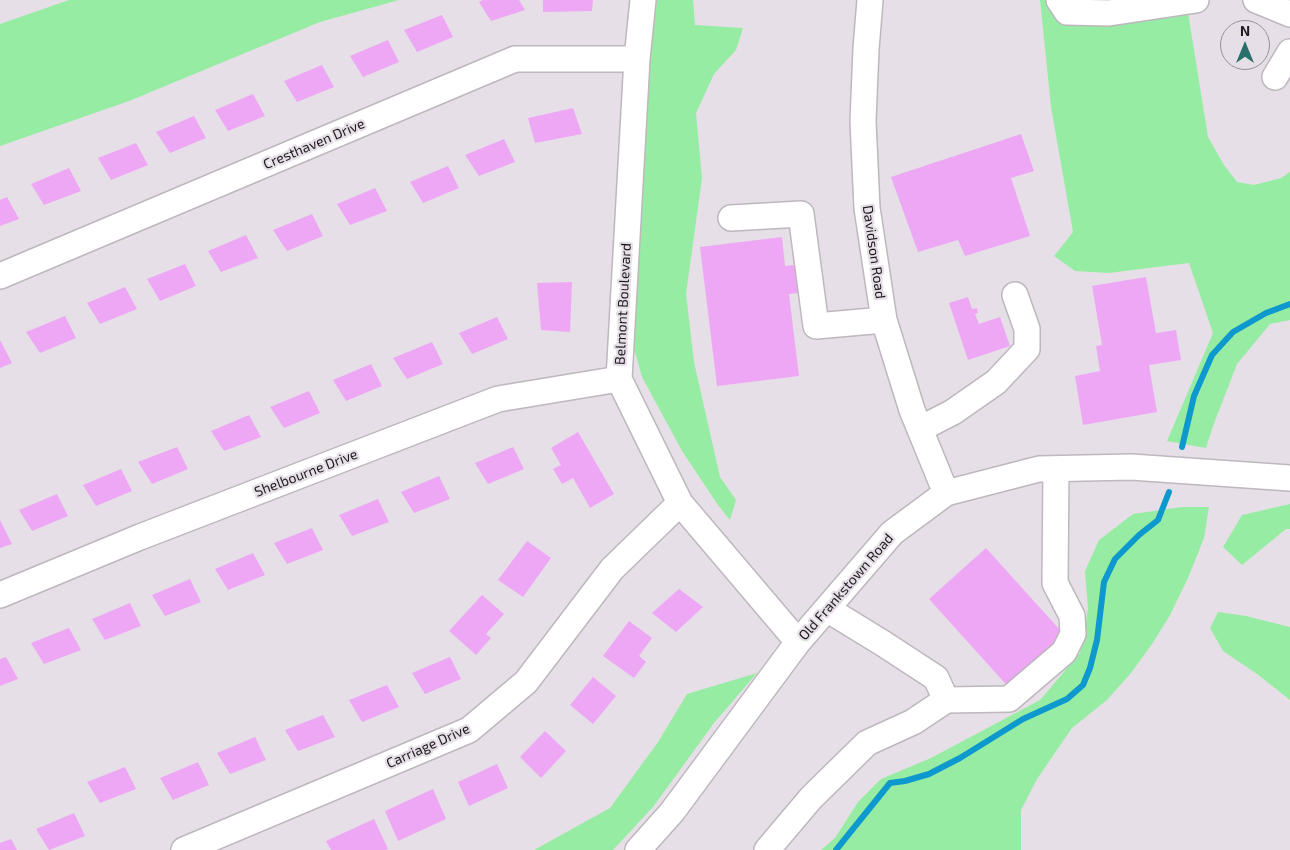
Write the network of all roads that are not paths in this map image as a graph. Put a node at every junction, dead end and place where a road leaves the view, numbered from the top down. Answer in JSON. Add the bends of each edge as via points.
{"nodes":[{"id":1,"x":644,"y":0,"type":"edge"},
{"id":2,"x":870,"y":0,"type":"edge"},
{"id":3,"x":1060,"y":0,"type":"edge"},
{"id":4,"x":1196,"y":0,"type":"edge"},
{"id":5,"x":1256,"y":0,"type":"edge"},
{"id":6,"x":1290,"y":14,"type":"edge"},
{"id":7,"x":1290,"y":52,"type":"edge"},
{"id":8,"x":637,"y":59,"type":"junction"},
{"id":9,"x":1275,"y":77,"type":"dead end"},
{"id":10,"x":731,"y":218,"type":"dead end"},
{"id":11,"x":0,"y":276,"type":"edge"},
{"id":12,"x":1015,"y":295,"type":"dead end"},
{"id":13,"x":884,"y":320,"type":"junction"},
{"id":14,"x":619,"y":379,"type":"junction"},
{"id":15,"x":920,"y":429,"type":"junction"},
{"id":16,"x":1056,"y":469,"type":"junction"},
{"id":17,"x":1290,"y":478,"type":"edge"},
{"id":18,"x":946,"y":493,"type":"junction"},
{"id":19,"x":680,"y":503,"type":"junction"},
{"id":20,"x":0,"y":595,"type":"edge"},
{"id":21,"x":827,"y":609,"type":"junction"},
{"id":22,"x":798,"y":642,"type":"junction"},
{"id":23,"x":946,"y":700,"type":"junction"},
{"id":24,"x":184,"y":850,"type":"edge"},
{"id":25,"x":638,"y":850,"type":"edge"},
{"id":26,"x":767,"y":850,"type":"edge"}],
"edges":[{"from":1,"to":8,"type":"street","name":"Belmont Boulevard"},
{"from":2,"to":13,"type":"street","name":"Davidson Road","via":[[863,131],[867,208]]},
{"from":3,"to":4,"type":"street","via":[[1067,12],[1109,13]]},
{"from":5,"to":6,"type":"street"},
{"from":7,"to":9,"type":"street"},
{"from":8,"to":11,"type":"street","name":"Cresthaven Drive","via":[[515,59]]},
{"from":8,"to":14,"type":"street","name":"Belmont Boulevard"},
{"from":10,"to":13,"type":"street","via":[[802,214],[816,326]]},
{"from":12,"to":15,"type":"street","via":[[1027,330],[1027,348],[996,382],[953,412]]},
{"from":13,"to":15,"type":"street","name":"Davidson Road"},
{"from":14,"to":19,"type":"street","name":"Belmont Boulevard"},
{"from":14,"to":20,"type":"street","name":"Shelbourne Drive","via":[[498,399],[140,537]]},
{"from":15,"to":18,"type":"street","name":"Davidson Road"},
{"from":16,"to":17,"type":"street","name":"Old Frankstown Road","via":[[1131,467]]},
{"from":16,"to":18,"type":"street","name":"Old Frankstown Road","via":[[1039,470]]},
{"from":16,"to":23,"type":"street","via":[[1055,583],[1072,616],[1073,634],[1064,652],[1008,699]]},
{"from":18,"to":21,"type":"street","name":"Old Frankstown Road","via":[[892,533]]},
{"from":19,"to":22,"type":"street","name":"Belmont Boulevard"},
{"from":19,"to":24,"type":"street","name":"Carriage Drive","via":[[612,568],[526,682],[469,730]]},
{"from":21,"to":22,"type":"street","name":"Old Frankstown Road"},
{"from":21,"to":23,"type":"street","via":[[936,678]]},
{"from":22,"to":25,"type":"street","name":"Old Frankstown Road","via":[[672,812]]},
{"from":23,"to":26,"type":"street","via":[[913,722],[867,743],[811,798]]}]}
